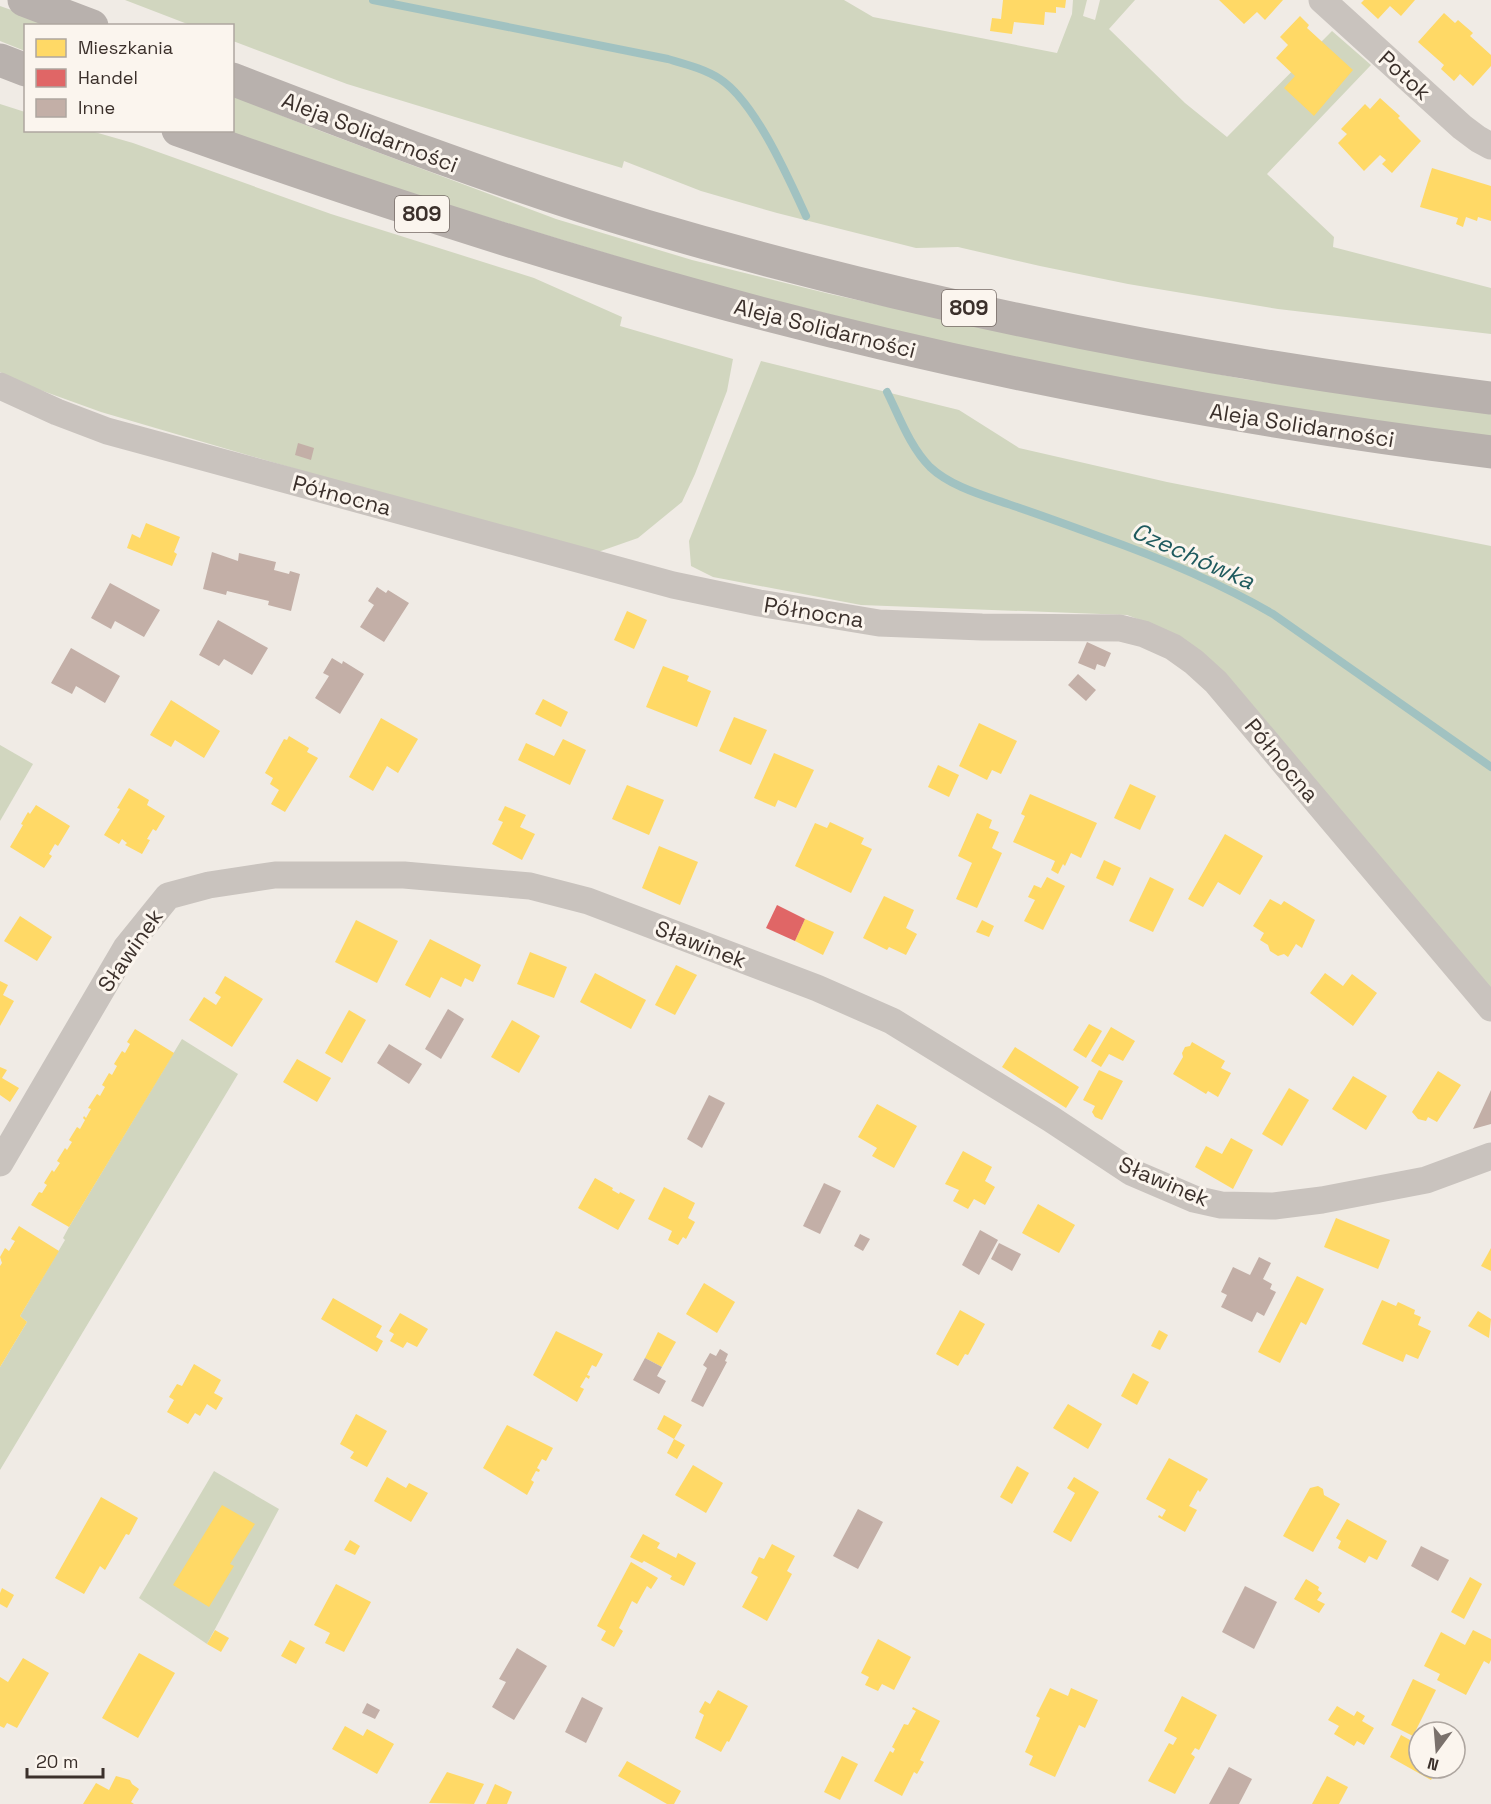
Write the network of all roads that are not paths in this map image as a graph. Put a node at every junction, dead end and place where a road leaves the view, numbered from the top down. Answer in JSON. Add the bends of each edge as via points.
{"nodes":[{"id":1,"x":24,"y":0,"type":"edge"},
{"id":2,"x":73,"y":0,"type":"edge"},
{"id":3,"x":1323,"y":0,"type":"edge"},
{"id":4,"x":87,"y":24,"type":"edge"},
{"id":5,"x":115,"y":24,"type":"edge"},
{"id":6,"x":0,"y":60,"type":"edge"},
{"id":7,"x":24,"y":69,"type":"edge"},
{"id":8,"x":234,"y":80,"type":"edge"},
{"id":9,"x":0,"y":84,"type":"edge"},
{"id":10,"x":24,"y":91,"type":"edge"},
{"id":11,"x":184,"y":132,"type":"edge"},
{"id":12,"x":1491,"y":146,"type":"edge"},
{"id":13,"x":0,"y":386,"type":"edge"},
{"id":14,"x":1491,"y":398,"type":"edge"},
{"id":15,"x":1412,"y":442,"type":"junction"},
{"id":16,"x":1491,"y":452,"type":"edge"},
{"id":17,"x":1491,"y":469,"type":"edge"},
{"id":18,"x":1491,"y":1008,"type":"edge"},
{"id":19,"x":1491,"y":1156,"type":"edge"},
{"id":20,"x":0,"y":1162,"type":"edge"}],
"edges":[{"from":1,"to":4,"type":"main road"},
{"from":2,"to":5,"type":"main road"},
{"from":3,"to":12,"type":"street","name":"Potok","via":[[1462,127]]},
{"from":6,"to":7,"type":"main road"},
{"from":8,"to":14,"type":"main road","name":"Aleja Solidarności","number":"809","via":[[529,189],[792,266],[1116,338],[1337,377]]},
{"from":9,"to":10,"type":"main road"},
{"from":11,"to":15,"type":"main road","name":"Aleja Solidarności","number":"809","via":[[471,230],[826,330],[1134,396]]},
{"from":13,"to":18,"type":"street","name":"Północna","via":[[108,431],[673,585],[879,623],[1120,628],[1144,634],[1173,647],[1216,682]]},
{"from":15,"to":16,"type":"main road","name":"Aleja Solidarności"},
{"from":15,"to":17,"type":"main road"},
{"from":19,"to":20,"type":"street","name":"Sławinek","via":[[1426,1180],[1322,1200],[1263,1206],[1221,1205],[1194,1199],[1131,1172],[892,1021],[817,988],[588,901],[507,884],[404,876],[275,875],[168,896],[126,948]]}]}
